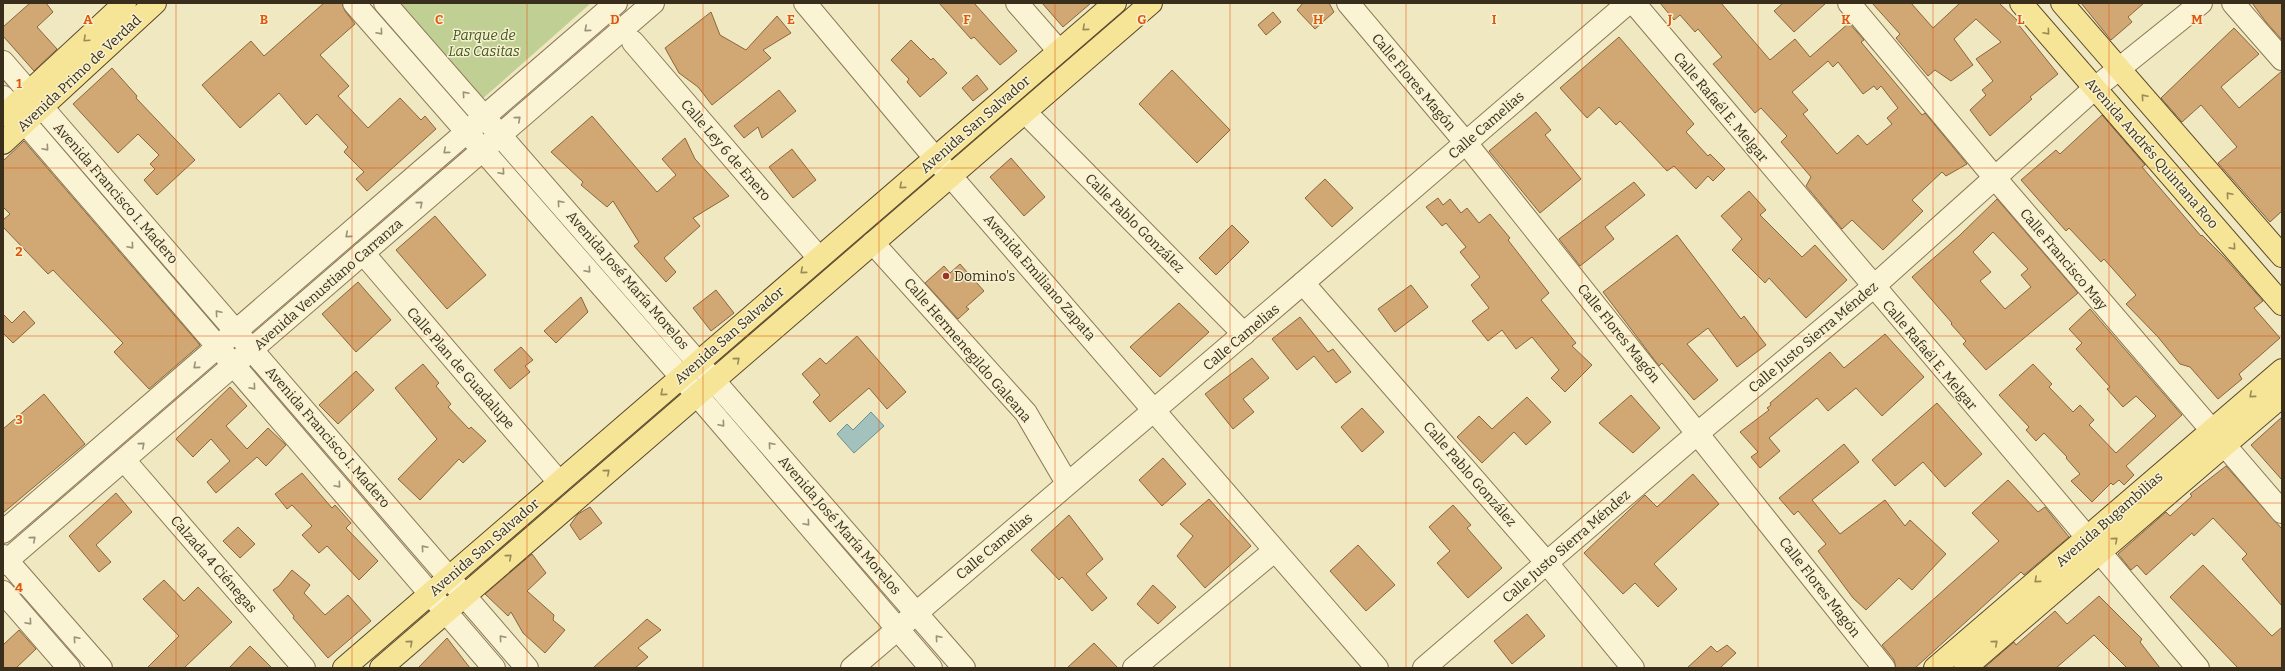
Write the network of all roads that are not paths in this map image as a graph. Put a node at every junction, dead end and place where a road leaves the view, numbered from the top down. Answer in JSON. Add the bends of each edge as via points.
{"nodes":[{"id":1,"x":125,"y":3,"type":"edge"},
{"id":2,"x":155,"y":3,"type":"edge"},
{"id":3,"x":354,"y":3,"type":"edge"},
{"id":4,"x":385,"y":3,"type":"edge"},
{"id":5,"x":616,"y":3,"type":"edge"},
{"id":6,"x":653,"y":3,"type":"edge"},
{"id":7,"x":805,"y":3,"type":"edge"},
{"id":8,"x":1017,"y":3,"type":"edge"},
{"id":9,"x":1115,"y":3,"type":"edge"},
{"id":10,"x":1151,"y":3,"type":"edge"},
{"id":11,"x":1348,"y":3,"type":"edge"},
{"id":12,"x":1628,"y":3,"type":"edge"},
{"id":13,"x":1634,"y":3,"type":"edge"},
{"id":14,"x":1849,"y":3,"type":"edge"},
{"id":15,"x":2021,"y":3,"type":"edge"},
{"id":16,"x":2062,"y":3,"type":"edge"},
{"id":17,"x":2201,"y":3,"type":"edge"},
{"id":18,"x":2233,"y":3,"type":"edge"},
{"id":19,"x":633,"y":42,"type":"dead end"},
{"id":20,"x":1059,"y":52,"type":"junction"},
{"id":21,"x":2282,"y":58,"type":"edge"},
{"id":22,"x":3,"y":62,"type":"edge"},
{"id":23,"x":2120,"y":70,"type":"junction"},
{"id":24,"x":2095,"y":88,"type":"junction"},
{"id":25,"x":35,"y":100,"type":"junction"},
{"id":26,"x":11,"y":111,"type":"edge"},
{"id":27,"x":1025,"y":112,"type":"junction"},
{"id":28,"x":485,"y":117,"type":"junction"},
{"id":29,"x":468,"y":132,"type":"junction"},
{"id":30,"x":500,"y":135,"type":"junction"},
{"id":31,"x":3,"y":143,"type":"edge"},
{"id":32,"x":1466,"y":143,"type":"junction"},
{"id":33,"x":483,"y":150,"type":"junction"},
{"id":34,"x":935,"y":158,"type":"junction"},
{"id":35,"x":952,"y":175,"type":"junction"},
{"id":36,"x":1995,"y":178,"type":"junction"},
{"id":37,"x":873,"y":243,"type":"junction"},
{"id":38,"x":363,"y":253,"type":"junction"},
{"id":39,"x":2282,"y":256,"type":"edge"},
{"id":40,"x":819,"y":258,"type":"junction"},
{"id":41,"x":1303,"y":284,"type":"junction"},
{"id":42,"x":1873,"y":287,"type":"junction"},
{"id":43,"x":2282,"y":304,"type":"edge"},
{"id":44,"x":235,"y":332,"type":"junction"},
{"id":45,"x":1244,"y":334,"type":"junction"},
{"id":46,"x":218,"y":346,"type":"junction"},
{"id":47,"x":252,"y":349,"type":"junction"},
{"id":48,"x":699,"y":361,"type":"junction"},
{"id":49,"x":234,"y":364,"type":"junction"},
{"id":50,"x":2282,"y":370,"type":"edge"},
{"id":51,"x":681,"y":377,"type":"junction"},
{"id":52,"x":715,"y":379,"type":"junction"},
{"id":53,"x":697,"y":395,"type":"junction"},
{"id":54,"x":2282,"y":396,"type":"edge"},
{"id":55,"x":1154,"y":409,"type":"junction"},
{"id":56,"x":1698,"y":433,"type":"junction"},
{"id":57,"x":2217,"y":438,"type":"junction"},
{"id":58,"x":124,"y":460,"type":"junction"},
{"id":59,"x":559,"y":482,"type":"junction"},
{"id":60,"x":1068,"y":483,"type":"junction"},
{"id":61,"x":2282,"y":512,"type":"edge"},
{"id":62,"x":3,"y":532,"type":"edge"},
{"id":63,"x":2092,"y":546,"type":"junction"},
{"id":64,"x":1274,"y":551,"type":"junction"},
{"id":65,"x":4,"y":560,"type":"edge"},
{"id":66,"x":1546,"y":562,"type":"junction"},
{"id":67,"x":449,"y":577,"type":"junction"},
{"id":68,"x":3,"y":592,"type":"edge"},
{"id":69,"x":430,"y":593,"type":"junction"},
{"id":70,"x":465,"y":595,"type":"junction"},
{"id":71,"x":446,"y":612,"type":"junction"},
{"id":72,"x":916,"y":612,"type":"junction"},
{"id":73,"x":897,"y":628,"type":"junction"},
{"id":74,"x":69,"y":668,"type":"edge"},
{"id":75,"x":101,"y":668,"type":"edge"},
{"id":76,"x":304,"y":668,"type":"edge"},
{"id":77,"x":344,"y":668,"type":"edge"},
{"id":78,"x":381,"y":668,"type":"edge"},
{"id":79,"x":494,"y":668,"type":"edge"},
{"id":80,"x":527,"y":668,"type":"edge"},
{"id":81,"x":852,"y":668,"type":"edge"},
{"id":82,"x":931,"y":668,"type":"edge"},
{"id":83,"x":964,"y":668,"type":"edge"},
{"id":84,"x":1134,"y":668,"type":"edge"},
{"id":85,"x":1377,"y":668,"type":"edge"},
{"id":86,"x":1424,"y":668,"type":"edge"},
{"id":87,"x":1633,"y":668,"type":"edge"},
{"id":88,"x":1884,"y":668,"type":"edge"},
{"id":89,"x":1935,"y":668,"type":"edge"},
{"id":90,"x":1965,"y":668,"type":"edge"},
{"id":91,"x":2198,"y":668,"type":"edge"}],
"edges":[{"from":1,"to":25,"type":"main road","name":"Avenida Primo de Verdad","one_way":true},
{"from":2,"to":25,"type":"main road","name":"Avenida Primo de Verdad"},
{"from":3,"to":29,"type":"street","name":"Avenida José María Morelos","one_way":true},
{"from":28,"to":4,"type":"street","name":"Avenida José María Morelos","one_way":true},
{"from":5,"to":28,"type":"street","name":"Avenida Venustiano Carranza","one_way":true},
{"from":30,"to":6,"type":"street","name":"Avenida Venustiano Carranza","one_way":true},
{"from":7,"to":34,"type":"street","name":"Avenida Emiliano Zapata"},
{"from":8,"to":20,"type":"street"},
{"from":9,"to":20,"type":"main road","name":"Avenida San Salvador","one_way":true},
{"from":10,"to":27,"type":"main road","name":"Avenida San Salvador"},
{"from":11,"to":32,"type":"street","name":"Calle Flores Magón"},
{"from":12,"to":32,"type":"street","name":"Calle Camelias"},
{"from":13,"to":42,"type":"street","name":"Calle Rafaél E. Melgar"},
{"from":14,"to":36,"type":"street","name":"Calle Francisco May"},
{"from":15,"to":24,"type":"main road","name":"Avenida Andrés Quintana Roo","one_way":true},
{"from":16,"to":23,"type":"main road"},
{"from":17,"to":23,"type":"street","name":"Calle Justo Sierra Méndez"},
{"from":18,"to":21,"type":"street"},
{"from":19,"to":40,"type":"street","name":"Calle Ley 6 de Enero"},
{"from":20,"to":34,"type":"main road","name":"Avenida San Salvador"},
{"from":22,"to":25,"type":"street","name":"Avenida Francisco I. Madero"},
{"from":23,"to":24,"type":"street","name":"Calle Justo Sierra Méndez"},
{"from":39,"to":23,"type":"main road","one_way":true},
{"from":24,"to":36,"type":"street","name":"Calle Justo Sierra Méndez"},
{"from":24,"to":43,"type":"main road","name":"Avenida Andrés Quintana Roo","one_way":true},
{"from":25,"to":26,"type":"main road","name":"Avenida Primo de Verdad"},
{"from":44,"to":25,"type":"street","name":"Avenida Francisco I. Madero","one_way":true},
{"from":26,"to":31,"type":"main road","name":"Avenida Primo de Verdad"},
{"from":26,"to":46,"type":"street","name":"Avenida Francisco I. Madero","one_way":true},
{"from":27,"to":35,"type":"main road","name":"Avenida San Salvador"},
{"from":27,"to":45,"type":"street","name":"Calle Pablo González"},
{"from":28,"to":29,"type":"street","name":"Avenida Venustiano Carranza"},
{"from":28,"to":30,"type":"street","name":"Avenida José María Morelos"},
{"from":29,"to":33,"type":"street","name":"Avenida José María Morelos"},
{"from":29,"to":44,"type":"street","name":"Avenida Venustiano Carranza","one_way":true},
{"from":30,"to":33,"type":"street","name":"Avenida Venustiano Carranza"},
{"from":48,"to":30,"type":"street","name":"Avenida José María Morelos","one_way":true},
{"from":32,"to":41,"type":"street","name":"Calle Camelias"},
{"from":32,"to":56,"type":"street","name":"Calle Flores Magón"},
{"from":38,"to":33,"type":"street","name":"Avenida Venustiano Carranza","one_way":true},
{"from":33,"to":51,"type":"street","name":"Avenida José María Morelos","one_way":true},
{"from":34,"to":35,"type":"street","name":"Avenida Emiliano Zapata"},
{"from":34,"to":40,"type":"main road","name":"Avenida San Salvador","one_way":true},
{"from":35,"to":37,"type":"main road","name":"Avenida San Salvador"},
{"from":35,"to":55,"type":"street","name":"Avenida Emiliano Zapata"},
{"from":36,"to":42,"type":"street","name":"Calle Justo Sierra Méndez"},
{"from":36,"to":57,"type":"street","name":"Calle Francisco May"},
{"from":52,"to":37,"type":"main road","name":"Avenida San Salvador","one_way":true},
{"from":37,"to":60,"type":"street","name":"Calle Hermenegildo Galeana","via":[[1026,413]]},
{"from":38,"to":47,"type":"street","name":"Avenida Venustiano Carranza"},
{"from":38,"to":59,"type":"street","name":"Calle Plan de Guadalupe"},
{"from":40,"to":48,"type":"main road","name":"Avenida San Salvador","one_way":true},
{"from":41,"to":45,"type":"street","name":"Calle Camelias"},
{"from":41,"to":66,"type":"street","name":"Calle Pablo González"},
{"from":42,"to":56,"type":"street","name":"Calle Justo Sierra Méndez"},
{"from":42,"to":63,"type":"street","name":"Calle Rafaél E. Melgar"},
{"from":44,"to":46,"type":"street","name":"Avenida Venustiano Carranza"},
{"from":44,"to":47,"type":"street","name":"Avenida Francisco I. Madero"},
{"from":45,"to":55,"type":"street","name":"Calle Camelias"},
{"from":46,"to":49,"type":"street","name":"Avenida Francisco I. Madero"},
{"from":46,"to":62,"type":"street","name":"Avenida Venustiano Carranza","one_way":true},
{"from":47,"to":49,"type":"street","name":"Avenida Venustiano Carranza"},
{"from":67,"to":47,"type":"street","name":"Avenida Francisco I. Madero","one_way":true},
{"from":48,"to":51,"type":"main road","name":"Avenida San Salvador"},
{"from":48,"to":52,"type":"street","name":"Avenida José María Morelos"},
{"from":58,"to":49,"type":"street","name":"Avenida Venustiano Carranza","one_way":true},
{"from":49,"to":69,"type":"street","name":"Avenida Francisco I. Madero","one_way":true},
{"from":50,"to":57,"type":"main road","name":"Avenida Bugambilias","one_way":true},
{"from":51,"to":53,"type":"street","name":"Avenida José María Morelos"},
{"from":51,"to":59,"type":"main road","name":"Avenida San Salvador","one_way":true},
{"from":52,"to":53,"type":"main road","name":"Avenida San Salvador"},
{"from":72,"to":52,"type":"street","name":"Avenida José María Morelos","one_way":true},
{"from":70,"to":53,"type":"main road","name":"Avenida San Salvador","one_way":true},
{"from":53,"to":73,"type":"street","name":"Avenida José María Morelos","one_way":true},
{"from":54,"to":57,"type":"main road","name":"Avenida Bugambilias"},
{"from":55,"to":60,"type":"street","name":"Calle Camelias"},
{"from":55,"to":64,"type":"street","name":"Avenida Emiliano Zapata"},
{"from":56,"to":66,"type":"street","name":"Calle Justo Sierra Méndez"},
{"from":56,"to":88,"type":"street","name":"Calle Flores Magón"},
{"from":57,"to":61,"type":"street","name":"Calle Francisco May"},
{"from":57,"to":63,"type":"main road","name":"Avenida Bugambilias"},
{"from":65,"to":58,"type":"street","name":"Avenida Venustiano Carranza","one_way":true},
{"from":58,"to":76,"type":"street","name":"Calzada 4 Ciénegas"},
{"from":59,"to":67,"type":"main road","name":"Avenida San Salvador"},
{"from":60,"to":72,"type":"street","name":"Calle Camelias"},
{"from":63,"to":89,"type":"main road","name":"Avenida Bugambilias","one_way":true},
{"from":90,"to":63,"type":"main road","name":"Avenida Bugambilias","one_way":true},
{"from":63,"to":91,"type":"street","name":"Calle Rafaél E. Melgar"},
{"from":64,"to":84,"type":"street"},
{"from":64,"to":85,"type":"street","name":"Avenida Emiliano Zapata"},
{"from":75,"to":65,"type":"street","one_way":true},
{"from":66,"to":86,"type":"street","name":"Calle Justo Sierra Méndez"},
{"from":66,"to":87,"type":"street","name":"Calle Pablo González"},
{"from":67,"to":69,"type":"main road","name":"Avenida San Salvador"},
{"from":67,"to":70,"type":"street","name":"Avenida Francisco I. Madero"},
{"from":68,"to":74,"type":"street","one_way":true},
{"from":69,"to":71,"type":"street","name":"Avenida Francisco I. Madero"},
{"from":69,"to":77,"type":"main road","name":"Avenida San Salvador"},
{"from":70,"to":71,"type":"main road","name":"Avenida San Salvador"},
{"from":80,"to":70,"type":"street","name":"Avenida Francisco I. Madero","one_way":true},
{"from":78,"to":71,"type":"main road","name":"Avenida San Salvador","one_way":true},
{"from":71,"to":79,"type":"street","name":"Avenida Francisco I. Madero"},
{"from":72,"to":73,"type":"street","name":"Calle Camelias"},
{"from":83,"to":72,"type":"street","name":"Avenida José María Morelos","one_way":true},
{"from":73,"to":81,"type":"street","name":"Calle Camelias"},
{"from":73,"to":82,"type":"street","name":"Avenida José María Morelos"}]}
